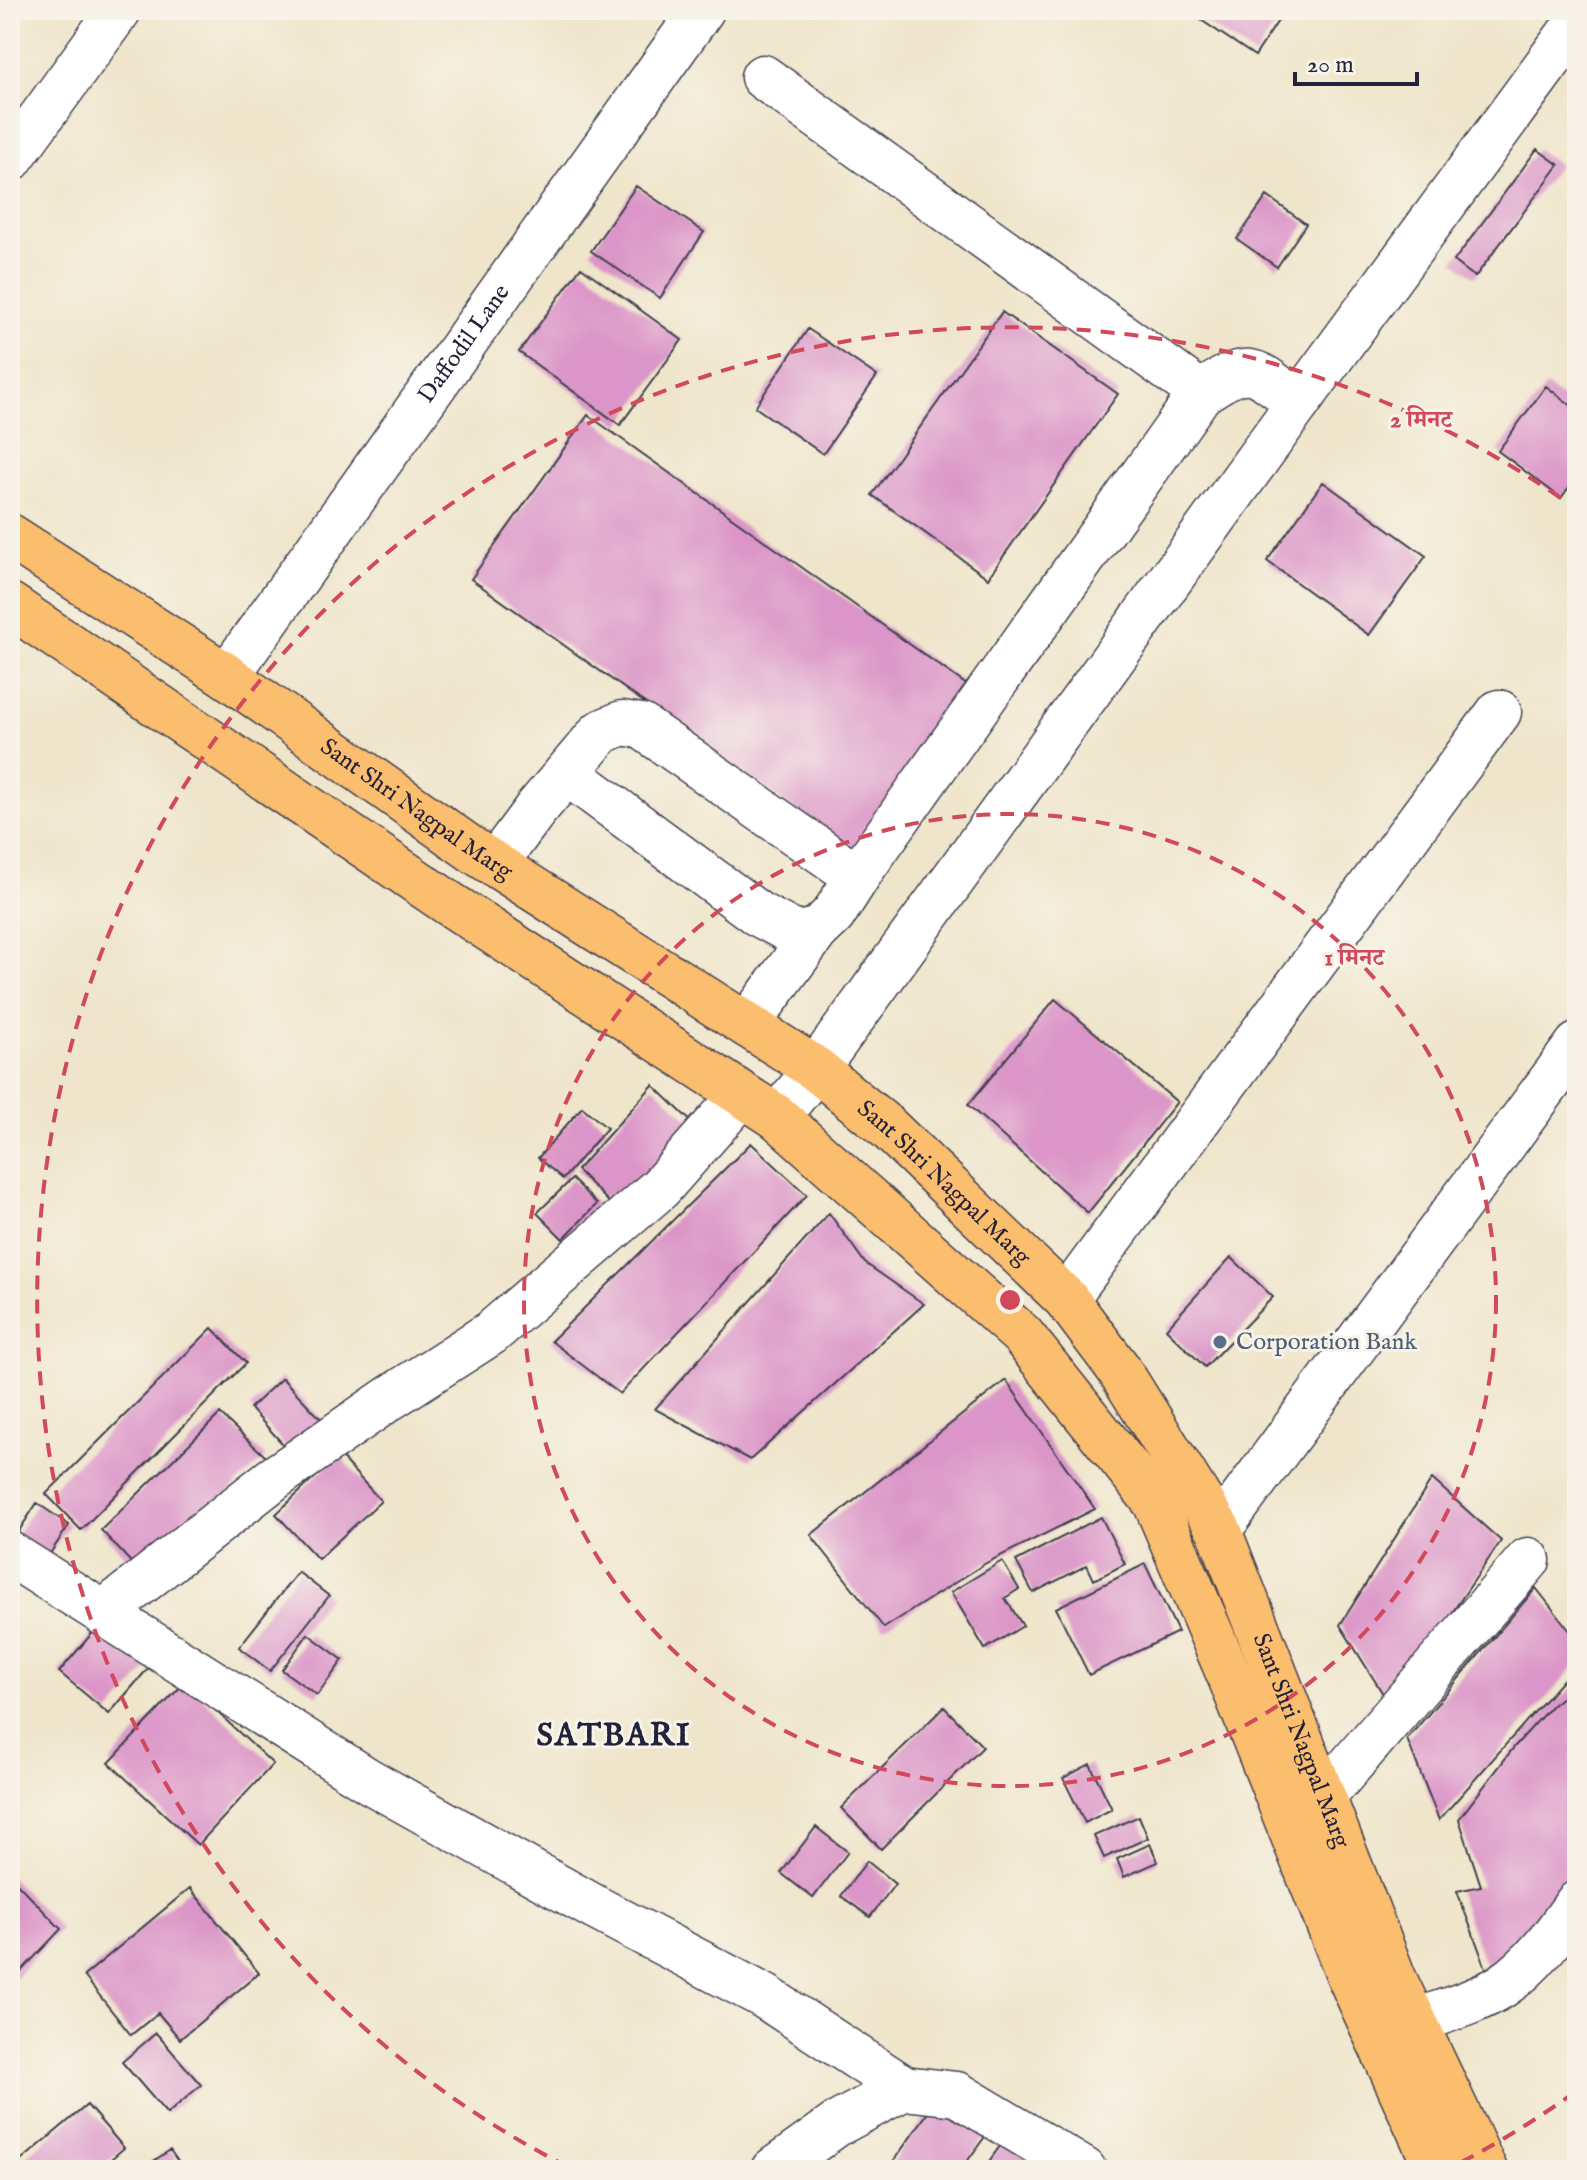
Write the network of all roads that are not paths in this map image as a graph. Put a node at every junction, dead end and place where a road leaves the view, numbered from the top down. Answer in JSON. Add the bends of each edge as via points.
{"nodes":[{"id":1,"x":119,"y":10,"type":"edge"},
{"id":2,"x":702,"y":10,"type":"edge"},
{"id":3,"x":1577,"y":23,"type":"edge"},
{"id":4,"x":763,"y":77,"type":"dead end"},
{"id":5,"x":10,"y":160,"type":"edge"},
{"id":6,"x":1201,"y":393,"type":"junction"},
{"id":7,"x":1298,"y":403,"type":"junction"},
{"id":8,"x":10,"y":536,"type":"edge"},
{"id":9,"x":10,"y":605,"type":"edge"},
{"id":10,"x":227,"y":676,"type":"junction"},
{"id":11,"x":1499,"y":712,"type":"dead end"},
{"id":12,"x":567,"y":773,"type":"junction"},
{"id":13,"x":495,"y":864,"type":"junction"},
{"id":14,"x":863,"y":868,"type":"junction"},
{"id":15,"x":817,"y":930,"type":"junction"},
{"id":16,"x":747,"y":1025,"type":"junction"},
{"id":17,"x":1577,"y":1045,"type":"edge"},
{"id":18,"x":816,"y":1069,"type":"junction"},
{"id":19,"x":759,"y":1106,"type":"junction"},
{"id":20,"x":1066,"y":1299,"type":"junction"},
{"id":21,"x":1219,"y":1530,"type":"junction"},
{"id":22,"x":10,"y":1554,"type":"edge"},
{"id":23,"x":1528,"y":1560,"type":"dead end"},
{"id":24,"x":104,"y":1612,"type":"junction"},
{"id":25,"x":1323,"y":1797,"type":"junction"},
{"id":26,"x":1577,"y":1903,"type":"edge"},
{"id":27,"x":1415,"y":2021,"type":"junction"},
{"id":28,"x":904,"y":2088,"type":"junction"},
{"id":29,"x":773,"y":2170,"type":"edge"},
{"id":30,"x":1084,"y":2170,"type":"edge"},
{"id":31,"x":1437,"y":2170,"type":"edge"},
{"id":32,"x":1485,"y":2170,"type":"edge"}],
"edges":[{"from":1,"to":5,"type":"street"},
{"from":2,"to":10,"type":"street","name":"Daffodil Lane"},
{"from":3,"to":7,"type":"street"},
{"from":4,"to":6,"type":"street"},
{"from":6,"to":7,"type":"street","via":[[1231,372],[1258,372]]},
{"from":6,"to":14,"type":"street"},
{"from":7,"to":18,"type":"street"},
{"from":8,"to":10,"type":"main road","name":"Sant Shri Nagpal Marg"},
{"from":9,"to":19,"type":"main road","name":"Sant Shri Nagpal Marg"},
{"from":10,"to":13,"type":"main road","name":"Sant Shri Nagpal Marg"},
{"from":11,"to":20,"type":"street"},
{"from":12,"to":13,"type":"street"},
{"from":12,"to":14,"type":"street","via":[[601,732],[622,723],[641,726],[848,870]]},
{"from":12,"to":15,"type":"street","via":[[758,914],[796,934]]},
{"from":13,"to":16,"type":"main road","name":"Sant Shri Nagpal Marg"},
{"from":14,"to":15,"type":"street"},
{"from":15,"to":16,"type":"street"},
{"from":16,"to":18,"type":"main road","name":"Sant Shri Nagpal Marg"},
{"from":17,"to":21,"type":"street"},
{"from":18,"to":19,"type":"street"},
{"from":18,"to":20,"type":"main road","name":"Sant Shri Nagpal Marg","via":[[888,1128]]},
{"from":19,"to":24,"type":"street","via":[[491,1333],[273,1479]]},
{"from":19,"to":31,"type":"main road","name":"Sant Shri Nagpal Marg","via":[[1022,1335],[1155,1502],[1348,1974]]},
{"from":20,"to":21,"type":"main road","name":"Sant Shri Nagpal Marg","via":[[1118,1368]]},
{"from":21,"to":25,"type":"main road","name":"Sant Shri Nagpal Marg"},
{"from":22,"to":24,"type":"street"},
{"from":23,"to":25,"type":"street"},
{"from":24,"to":28,"type":"street","via":[[369,1781],[764,1996]]},
{"from":25,"to":27,"type":"main road","name":"Sant Shri Nagpal Marg"},
{"from":26,"to":27,"type":"street","via":[[1547,1944],[1503,1985]]},
{"from":27,"to":32,"type":"main road","name":"Sant Shri Nagpal Marg"},
{"from":28,"to":29,"type":"street","via":[[837,2124]]},
{"from":28,"to":30,"type":"street","via":[[957,2094]]}]}
